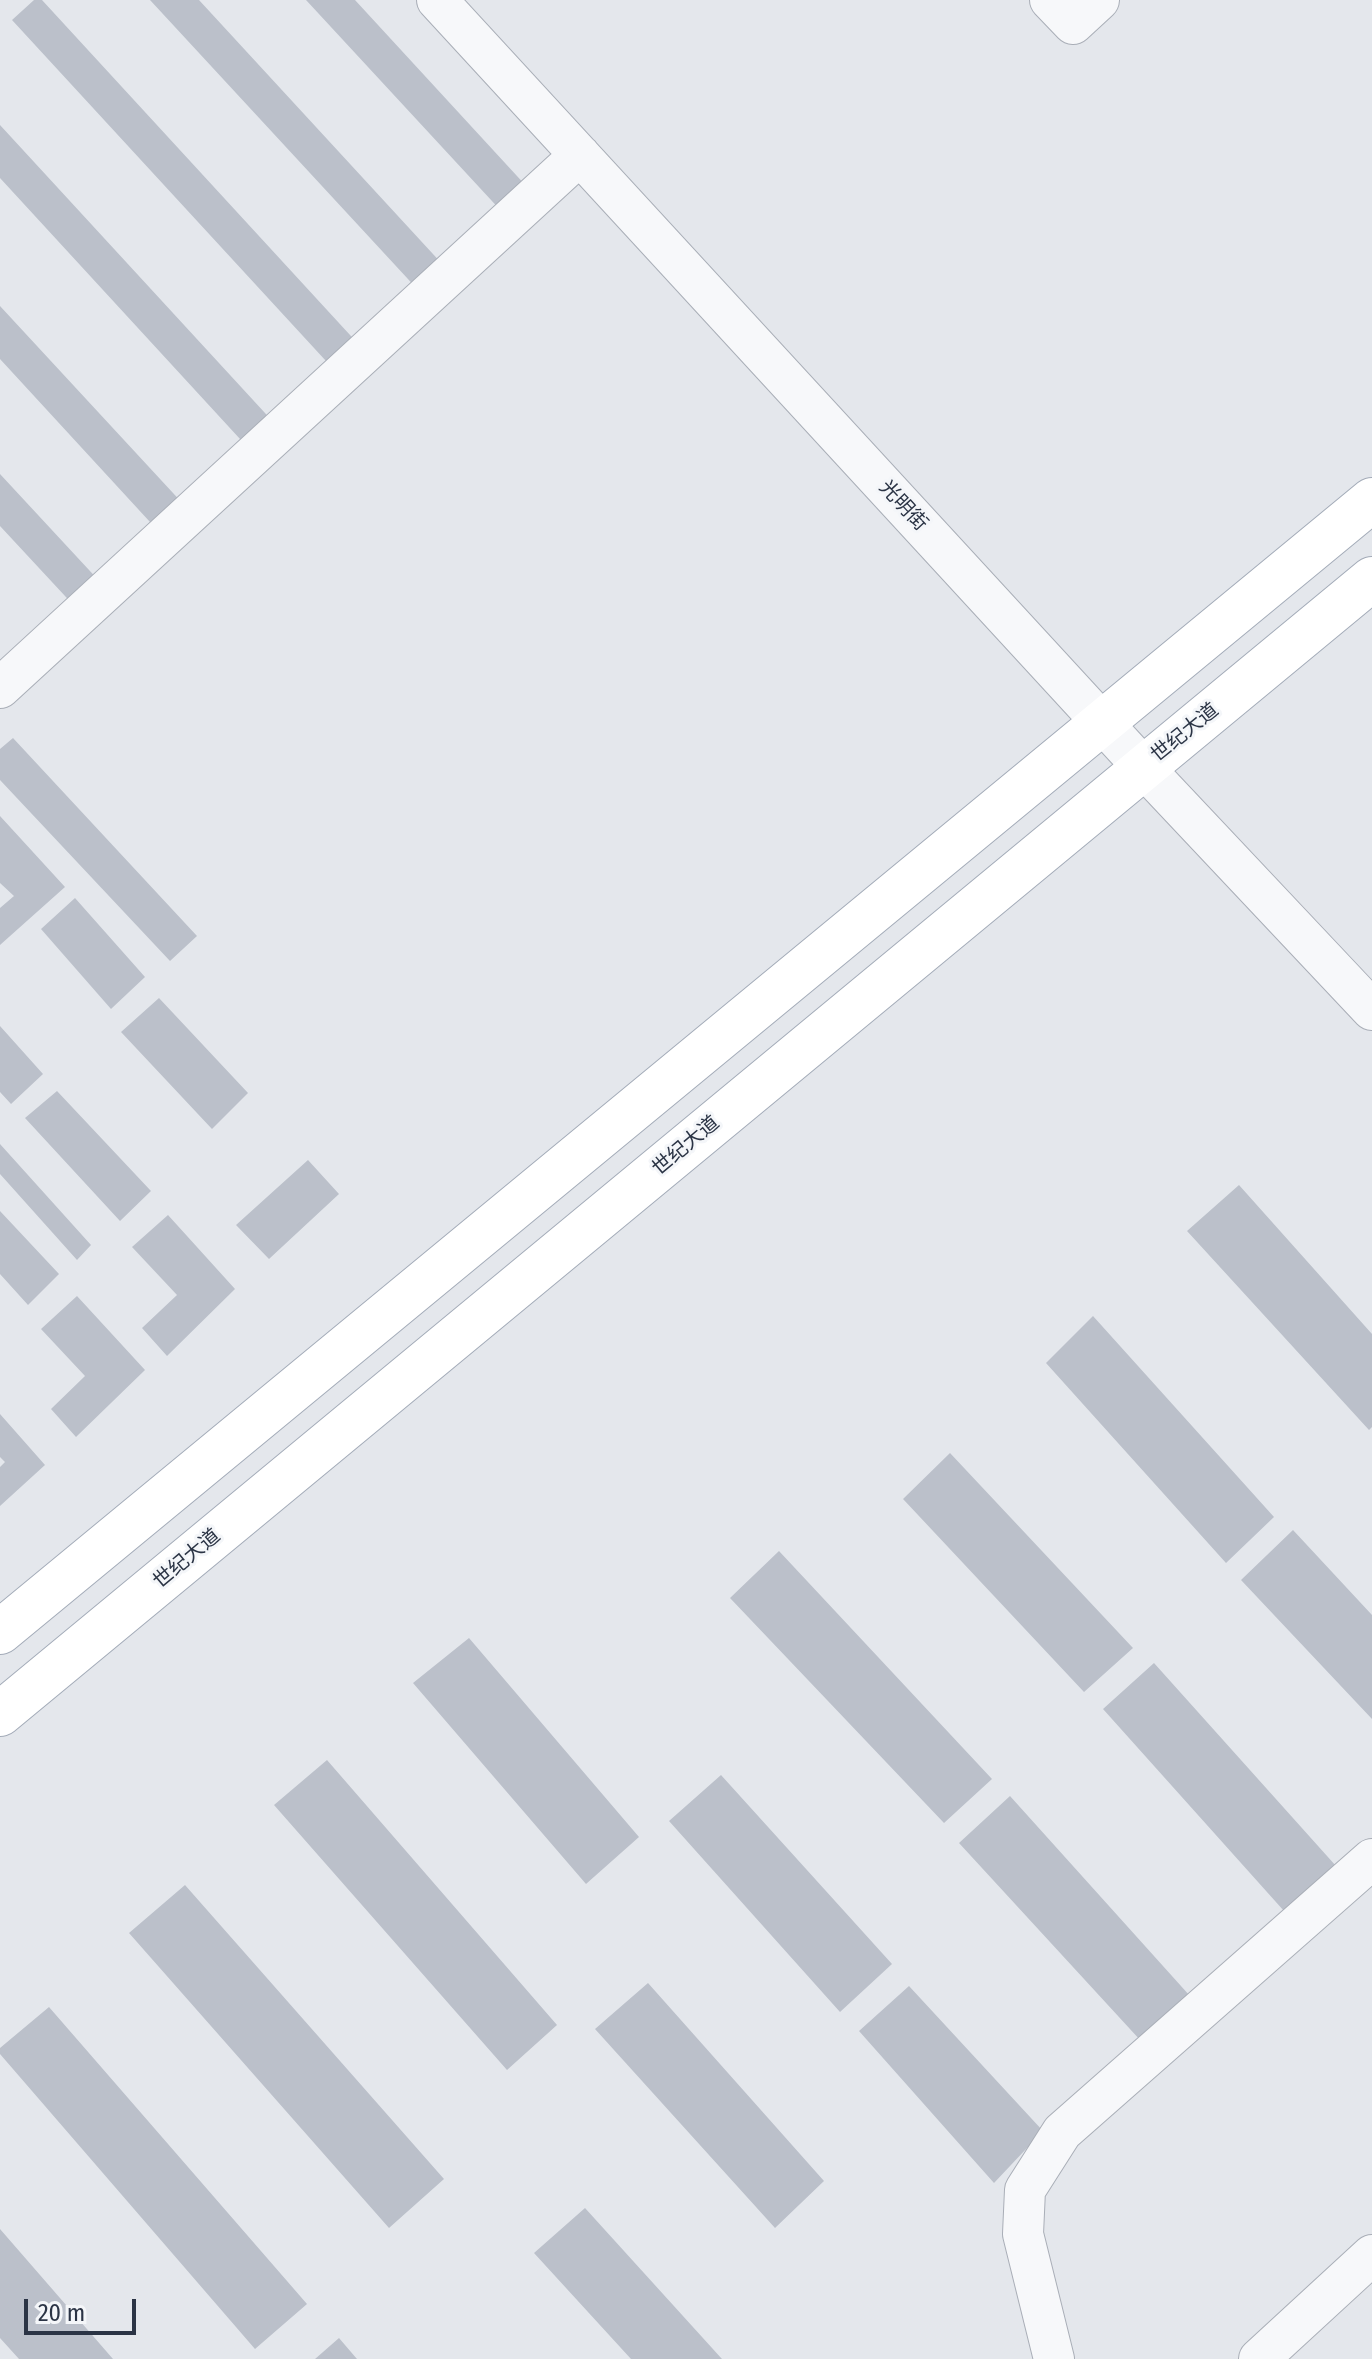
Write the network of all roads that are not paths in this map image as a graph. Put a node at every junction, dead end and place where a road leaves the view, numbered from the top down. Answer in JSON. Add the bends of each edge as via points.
{"nodes":[{"id":1,"x":437,"y":0,"type":"edge"},
{"id":2,"x":1050,"y":0,"type":"edge"},
{"id":3,"x":1099,"y":0,"type":"edge"},
{"id":4,"x":580,"y":155,"type":"junction"},
{"id":5,"x":1372,"y":500,"type":"edge"},
{"id":6,"x":1372,"y":579,"type":"edge"},
{"id":7,"x":0,"y":688,"type":"edge"},
{"id":8,"x":1102,"y":722,"type":"junction"},
{"id":9,"x":1143,"y":767,"type":"junction"},
{"id":10,"x":1372,"y":1010,"type":"edge"},
{"id":11,"x":0,"y":1632,"type":"edge"},
{"id":12,"x":0,"y":1714,"type":"edge"},
{"id":13,"x":1372,"y":1859,"type":"edge"},
{"id":14,"x":1372,"y":2255,"type":"edge"},
{"id":15,"x":1054,"y":2359,"type":"edge"},
{"id":16,"x":1259,"y":2359,"type":"edge"}],
"edges":[{"from":1,"to":4,"type":"street","name":"光明街"},
{"from":2,"to":3,"type":"street","via":[[1073,24]]},
{"from":4,"to":7,"type":"street"},
{"from":4,"to":8,"type":"street","name":"光明街"},
{"from":5,"to":8,"type":"main road"},
{"from":6,"to":9,"type":"main road","name":"世纪大道"},
{"from":8,"to":9,"type":"street","name":"光明街"},
{"from":8,"to":11,"type":"main road"},
{"from":9,"to":10,"type":"street","name":"光明街"},
{"from":9,"to":12,"type":"main road","name":"世纪大道"},
{"from":13,"to":15,"type":"street","via":[[1062,2132],[1025,2190],[1023,2234]]},
{"from":14,"to":16,"type":"street"}]}
